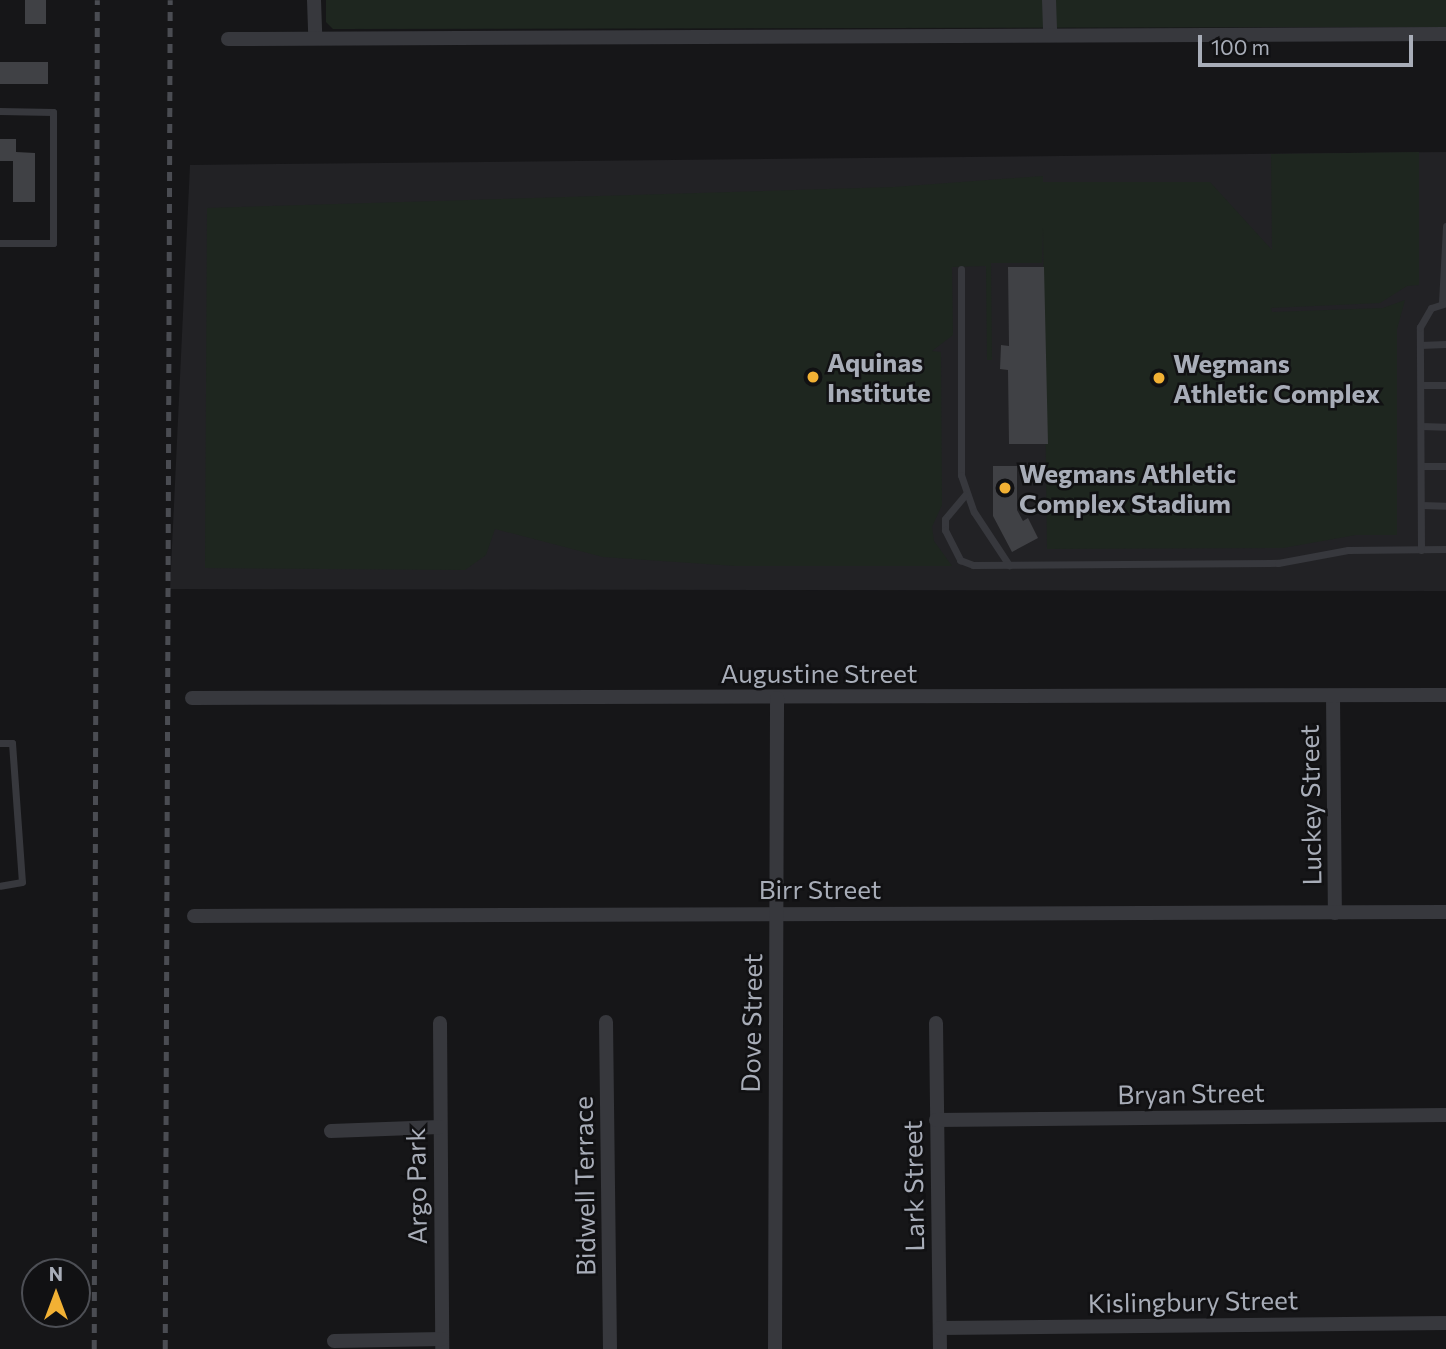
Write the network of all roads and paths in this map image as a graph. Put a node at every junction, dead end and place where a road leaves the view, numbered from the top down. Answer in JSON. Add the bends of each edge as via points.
{"nodes":[{"id":1,"x":314,"y":0,"type":"edge"},
{"id":2,"x":1049,"y":0,"type":"edge"},
{"id":3,"x":1050,"y":34,"type":"junction"},
{"id":4,"x":1446,"y":34,"type":"edge"},
{"id":5,"x":316,"y":37,"type":"junction"},
{"id":6,"x":228,"y":39,"type":"dead end"},
{"id":7,"x":0,"y":111,"type":"edge"},
{"id":8,"x":1446,"y":226,"type":"edge"},
{"id":9,"x":0,"y":243,"type":"edge"},
{"id":10,"x":1445,"y":268,"type":"edge"},
{"id":11,"x":961,"y":269,"type":"dead end"},
{"id":12,"x":1444,"y":303,"type":"edge"},
{"id":13,"x":1446,"y":344,"type":"edge"},
{"id":14,"x":1420,"y":345,"type":"junction"},
{"id":15,"x":1420,"y":385,"type":"junction"},
{"id":16,"x":1446,"y":385,"type":"edge"},
{"id":17,"x":1420,"y":426,"type":"junction"},
{"id":18,"x":1446,"y":426,"type":"edge"},
{"id":19,"x":1421,"y":466,"type":"junction"},
{"id":20,"x":1446,"y":466,"type":"edge"},
{"id":21,"x":965,"y":495,"type":"junction"},
{"id":22,"x":1421,"y":505,"type":"junction"},
{"id":23,"x":1446,"y":506,"type":"edge"},
{"id":24,"x":1421,"y":550,"type":"junction"},
{"id":25,"x":1446,"y":550,"type":"edge"},
{"id":26,"x":1009,"y":565,"type":"junction"},
{"id":27,"x":1446,"y":695,"type":"edge"},
{"id":28,"x":1333,"y":696,"type":"junction"},
{"id":29,"x":192,"y":698,"type":"dead end"},
{"id":30,"x":777,"y":698,"type":"junction"},
{"id":31,"x":0,"y":743,"type":"edge"},
{"id":32,"x":0,"y":886,"type":"edge"},
{"id":33,"x":1446,"y":912,"type":"edge"},
{"id":34,"x":1335,"y":913,"type":"junction"},
{"id":35,"x":777,"y":914,"type":"junction"},
{"id":36,"x":194,"y":916,"type":"dead end"},
{"id":37,"x":606,"y":1022,"type":"dead end"},
{"id":38,"x":440,"y":1023,"type":"dead end"},
{"id":39,"x":936,"y":1023,"type":"dead end"},
{"id":40,"x":1446,"y":1115,"type":"edge"},
{"id":41,"x":936,"y":1120,"type":"junction"},
{"id":42,"x":440,"y":1127,"type":"junction"},
{"id":43,"x":331,"y":1131,"type":"dead end"},
{"id":44,"x":1446,"y":1323,"type":"edge"},
{"id":45,"x":940,"y":1328,"type":"junction"},
{"id":46,"x":334,"y":1341,"type":"dead end"},
{"id":47,"x":442,"y":1344,"type":"edge"},
{"id":48,"x":610,"y":1349,"type":"edge"},
{"id":49,"x":775,"y":1349,"type":"edge"},
{"id":50,"x":940,"y":1349,"type":"edge"}],
"edges":[{"from":1,"to":5,"type":"street"},
{"from":2,"to":3,"type":"street"},
{"from":3,"to":4,"type":"street"},
{"from":3,"to":5,"type":"street"},
{"from":5,"to":6,"type":"street"},
{"from":7,"to":9,"type":"lane","via":[[53,112],[53,243]]},
{"from":8,"to":10,"type":"lane"},
{"from":10,"to":12,"type":"lane"},
{"from":11,"to":21,"type":"lane","via":[[961,475]]},
{"from":12,"to":14,"type":"lane","via":[[1423,317]]},
{"from":13,"to":14,"type":"lane"},
{"from":14,"to":15,"type":"lane"},
{"from":15,"to":16,"type":"lane"},
{"from":15,"to":17,"type":"lane"},
{"from":17,"to":18,"type":"lane"},
{"from":17,"to":19,"type":"lane"},
{"from":19,"to":20,"type":"lane"},
{"from":19,"to":22,"type":"lane"},
{"from":21,"to":26,"type":"lane"},
{"from":21,"to":26,"type":"lane","via":[[945,519],[945,530],[960,560]]},
{"from":22,"to":23,"type":"lane"},
{"from":22,"to":24,"type":"lane"},
{"from":24,"to":25,"type":"lane"},
{"from":24,"to":26,"type":"lane","via":[[1348,550],[1278,563]]},
{"from":27,"to":28,"type":"street","name":"Augustine Street"},
{"from":28,"to":30,"type":"street","name":"Augustine Street"},
{"from":28,"to":34,"type":"street","name":"Luckey Street"},
{"from":29,"to":30,"type":"street","name":"Augustine Street"},
{"from":30,"to":35,"type":"street","name":"Dove Street"},
{"from":31,"to":32,"type":"lane","via":[[12,743],[22,882]]},
{"from":33,"to":34,"type":"street","name":"Birr Street"},
{"from":34,"to":35,"type":"street","name":"Birr Street"},
{"from":35,"to":36,"type":"street","name":"Birr Street"},
{"from":35,"to":49,"type":"street","name":"Dove Street"},
{"from":37,"to":48,"type":"street","name":"Bidwell Terrace"},
{"from":38,"to":42,"type":"street","name":"Argo Park"},
{"from":39,"to":41,"type":"street","name":"Lark Street"},
{"from":40,"to":41,"type":"street","name":"Bryan Street"},
{"from":41,"to":45,"type":"street","name":"Lark Street"},
{"from":42,"to":43,"type":"street"},
{"from":42,"to":47,"type":"street","name":"Argo Park"},
{"from":44,"to":45,"type":"street","name":"Kislingbury Street"},
{"from":45,"to":50,"type":"street","name":"Lark Street"},
{"from":46,"to":47,"type":"street"}]}
